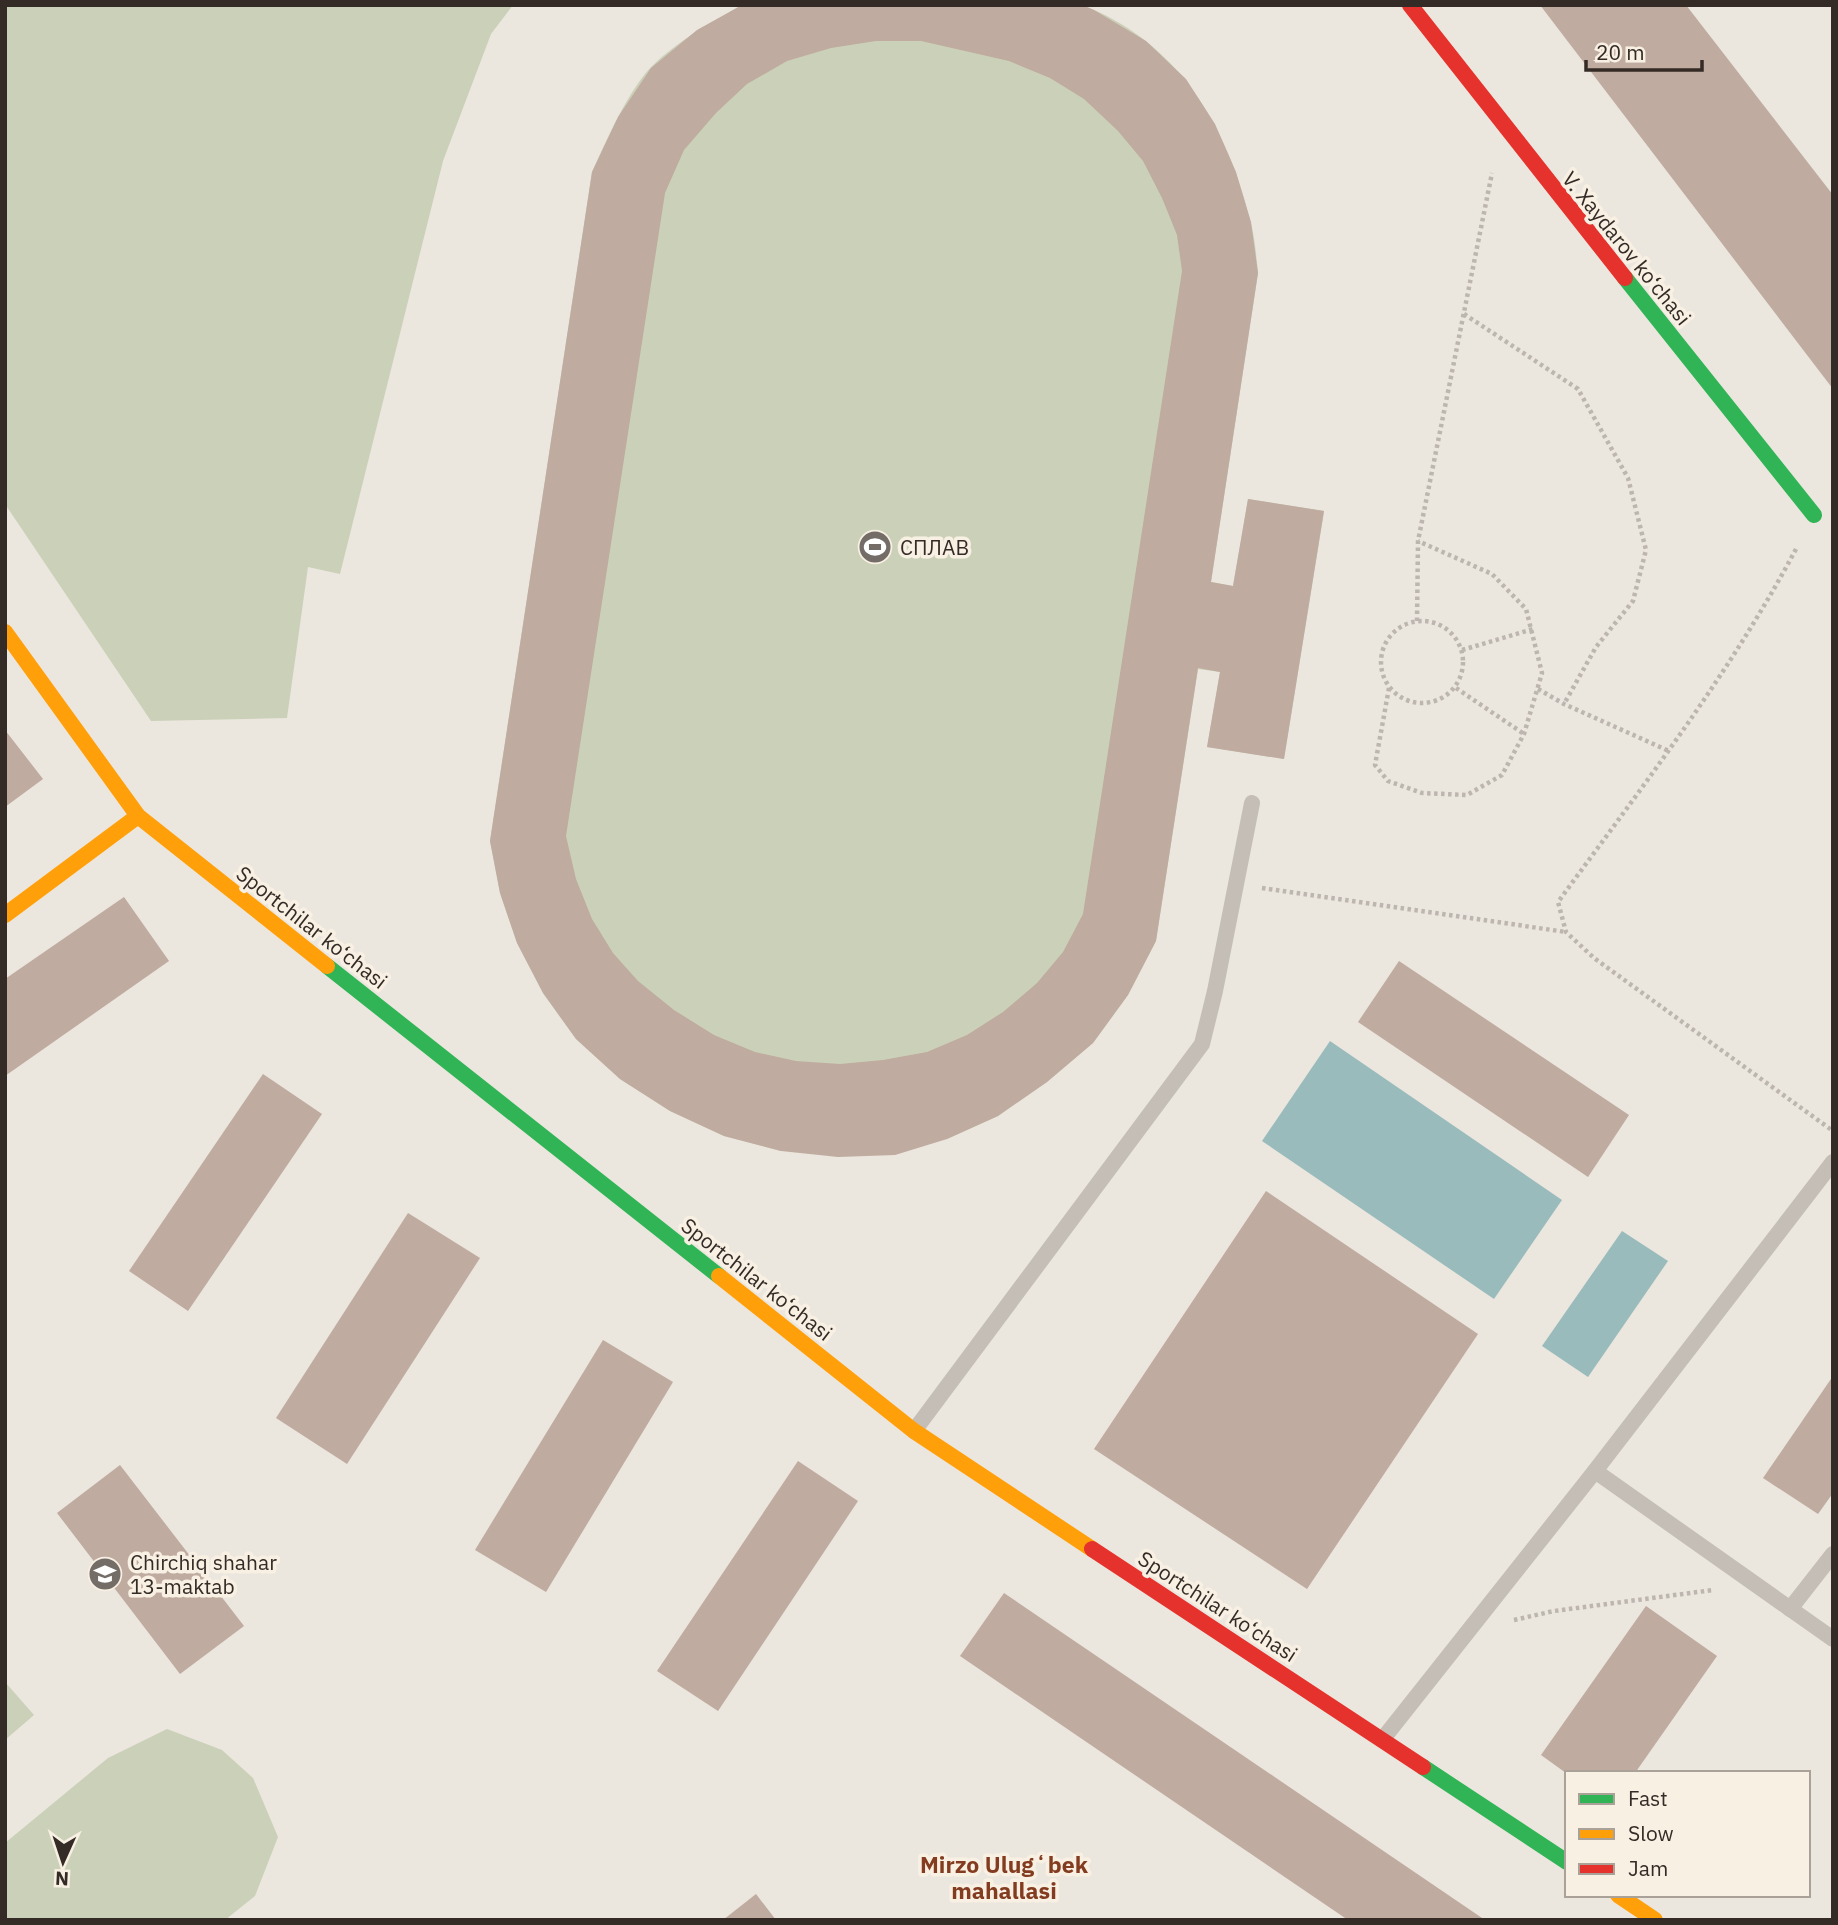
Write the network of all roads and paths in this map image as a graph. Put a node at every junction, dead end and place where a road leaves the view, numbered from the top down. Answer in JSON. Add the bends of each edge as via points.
{"nodes":[{"id":1,"x":1410,"y":5,"type":"edge"},
{"id":2,"x":1502,"y":124,"type":"junction"},
{"id":3,"x":1464,"y":314,"type":"junction"},
{"id":4,"x":1814,"y":514,"type":"joint"},
{"id":5,"x":1418,"y":541,"type":"junction"},
{"id":6,"x":1417,"y":621,"type":"junction"},
{"id":7,"x":1533,"y":629,"type":"junction"},
{"id":8,"x":5,"y":632,"type":"edge"},
{"id":9,"x":1462,"y":650,"type":"junction"},
{"id":10,"x":1389,"y":688,"type":"junction"},
{"id":11,"x":1456,"y":688,"type":"junction"},
{"id":12,"x":1538,"y":689,"type":"junction"},
{"id":13,"x":1564,"y":704,"type":"junction"},
{"id":14,"x":1524,"y":734,"type":"junction"},
{"id":15,"x":1669,"y":751,"type":"junction"},
{"id":16,"x":1252,"y":803,"type":"dead end"},
{"id":17,"x":138,"y":816,"type":"junction"},
{"id":18,"x":1236,"y":884,"type":"junction"},
{"id":19,"x":5,"y":915,"type":"edge"},
{"id":20,"x":1566,"y":932,"type":"junction"},
{"id":21,"x":1833,"y":1131,"type":"edge"},
{"id":22,"x":1833,"y":1162,"type":"edge"},
{"id":23,"x":914,"y":1431,"type":"junction"},
{"id":24,"x":1595,"y":1471,"type":"junction"},
{"id":25,"x":1833,"y":1554,"type":"edge"},
{"id":26,"x":1756,"y":1584,"type":"junction"},
{"id":27,"x":1790,"y":1609,"type":"junction"},
{"id":28,"x":1469,"y":1629,"type":"junction"},
{"id":29,"x":1833,"y":1639,"type":"edge"},
{"id":30,"x":1382,"y":1740,"type":"junction"},
{"id":31,"x":1565,"y":1860,"type":"edge"},
{"id":32,"x":1621,"y":1897,"type":"edge"},
{"id":33,"x":1655,"y":1920,"type":"edge"}],
"edges":[{"from":1,"to":2,"type":"street","name":"V. Xaydarov ko‘chasi"},
{"from":2,"to":3,"type":"path"},
{"from":2,"to":4,"type":"street","name":"V. Xaydarov ko‘chasi"},
{"from":3,"to":5,"type":"path"},
{"from":3,"to":13,"type":"path","via":[[1578,389],[1628,478],[1646,550],[1633,601],[1596,647]]},
{"from":4,"to":15,"type":"path","via":[[1758,619]]},
{"from":5,"to":6,"type":"path"},
{"from":5,"to":7,"type":"path","via":[[1492,574],[1526,609]]},
{"from":6,"to":9,"type":"path","via":[[1444,627]]},
{"from":6,"to":10,"type":"path","via":[[1391,634],[1383,647],[1383,675]]},
{"from":7,"to":9,"type":"path"},
{"from":7,"to":12,"type":"path","via":[[1542,673]]},
{"from":8,"to":17,"type":"street","name":"Sportchilar ko‘chasi"},
{"from":9,"to":11,"type":"path","via":[[1464,664]]},
{"from":10,"to":11,"type":"path","via":[[1407,700],[1428,704]]},
{"from":10,"to":14,"type":"path","via":[[1375,765],[1388,780],[1422,793],[1467,795],[1502,775]]},
{"from":11,"to":14,"type":"path"},
{"from":12,"to":13,"type":"path"},
{"from":12,"to":14,"type":"path"},
{"from":13,"to":15,"type":"path"},
{"from":15,"to":20,"type":"path","via":[[1558,902]]},
{"from":16,"to":18,"type":"lane"},
{"from":17,"to":19,"type":"street"},
{"from":17,"to":23,"type":"street","name":"Sportchilar ko‘chasi"},
{"from":18,"to":20,"type":"path"},
{"from":18,"to":23,"type":"lane","via":[[1202,1044]]},
{"from":20,"to":21,"type":"path","via":[[1594,958]]},
{"from":22,"to":24,"type":"lane"},
{"from":23,"to":30,"type":"street","name":"Sportchilar ko‘chasi"},
{"from":24,"to":26,"type":"lane"},
{"from":24,"to":28,"type":"lane"},
{"from":25,"to":27,"type":"lane"},
{"from":26,"to":27,"type":"lane"},
{"from":26,"to":28,"type":"path","via":[[1554,1611]]},
{"from":27,"to":29,"type":"lane"},
{"from":28,"to":30,"type":"lane"},
{"from":30,"to":31,"type":"street","name":"Sportchilar ko‘chasi"},
{"from":32,"to":33,"type":"street"}]}
